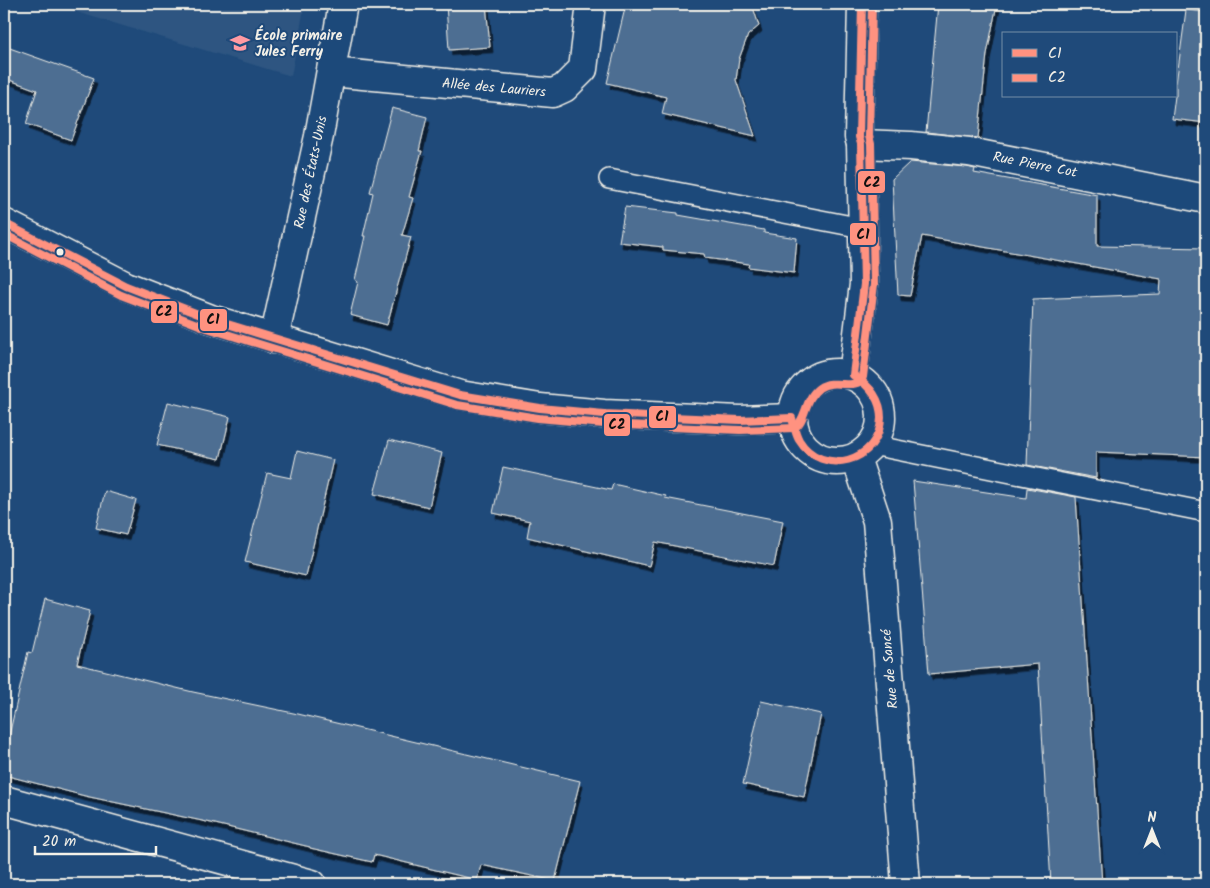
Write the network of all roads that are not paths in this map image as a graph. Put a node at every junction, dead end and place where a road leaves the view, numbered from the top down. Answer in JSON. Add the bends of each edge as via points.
{"nodes":[{"id":1,"x":343,"y":4,"type":"edge"},
{"id":2,"x":591,"y":4,"type":"edge"},
{"id":3,"x":862,"y":4,"type":"edge"},
{"id":4,"x":331,"y":72,"type":"junction"},
{"id":5,"x":861,"y":144,"type":"junction"},
{"id":6,"x":609,"y":178,"type":"dead end"},
{"id":7,"x":1206,"y":199,"type":"edge"},
{"id":8,"x":4,"y":223,"type":"edge"},
{"id":9,"x":862,"y":228,"type":"junction"},
{"id":10,"x":274,"y":339,"type":"junction"},
{"id":11,"x":853,"y":375,"type":"junction"},
{"id":12,"x":792,"y":418,"type":"junction"},
{"id":13,"x":864,"y":452,"type":"junction"},
{"id":14,"x":1206,"y":512,"type":"edge"},
{"id":15,"x":4,"y":800,"type":"edge"},
{"id":16,"x":312,"y":884,"type":"edge"},
{"id":17,"x":906,"y":884,"type":"edge"}],
"edges":[{"from":1,"to":4,"type":"street","name":"Rue des États-Unis"},
{"from":2,"to":4,"type":"street","name":"Allée des Lauriers","via":[[583,69],[564,88],[553,92]]},
{"from":3,"to":5,"type":"street"},
{"from":4,"to":10,"type":"street","name":"Rue des États-Unis"},
{"from":5,"to":7,"type":"street","name":"Rue Pierre Cot","via":[[969,152]]},
{"from":5,"to":9,"type":"street"},
{"from":6,"to":9,"type":"lane"},
{"from":8,"to":10,"type":"street","via":[[126,286]]},
{"from":9,"to":11,"type":"street","via":[[864,284]]},
{"from":10,"to":12,"type":"street","via":[[460,395],[540,408],[740,420]]},
{"from":11,"to":12,"type":"street","via":[[822,375],[810,382],[800,392]]},
{"from":11,"to":13,"type":"street","via":[[873,390],[880,403],[880,432]]},
{"from":12,"to":13,"type":"street","via":[[800,442],[819,458],[844,461]]},
{"from":13,"to":14,"type":"lane"},
{"from":13,"to":17,"type":"street","name":"Rue de Sancé","via":[[877,521]]},
{"from":15,"to":16,"type":"street"}]}
